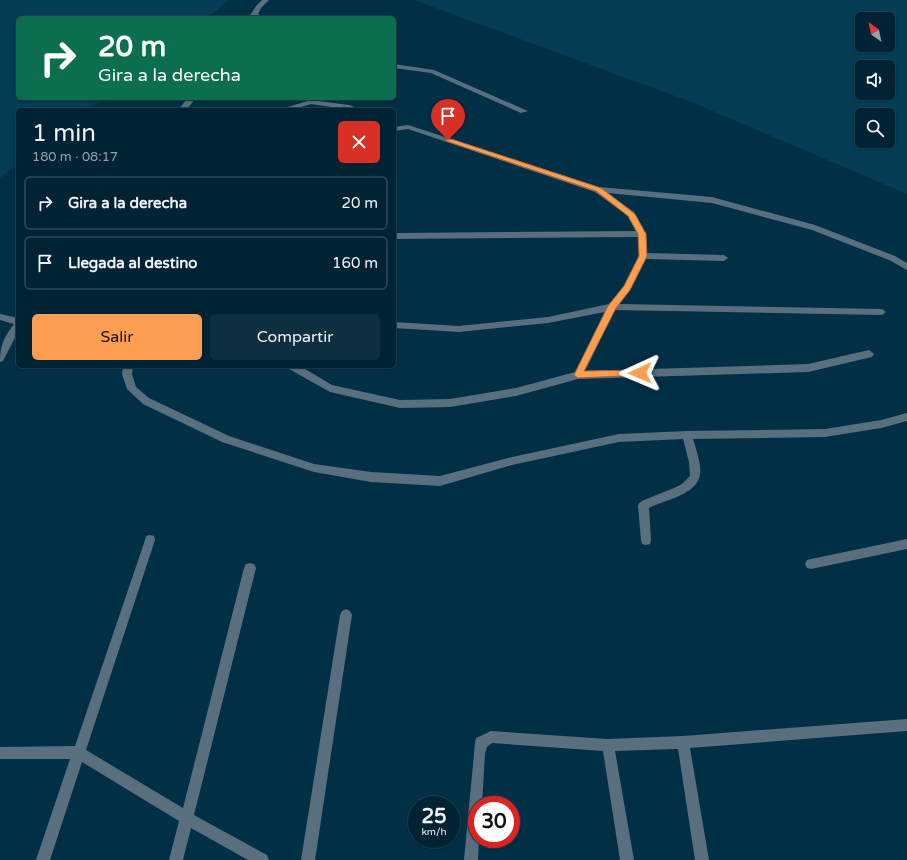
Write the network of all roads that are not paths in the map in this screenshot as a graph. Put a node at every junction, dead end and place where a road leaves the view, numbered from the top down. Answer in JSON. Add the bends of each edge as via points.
{"nodes":[{"id":1,"x":266,"y":0,"type":"edge"},
{"id":2,"x":254,"y":15,"type":"joint"},
{"id":3,"x":258,"y":16,"type":"edge"},
{"id":4,"x":396,"y":66,"type":"edge"},
{"id":5,"x":190,"y":100,"type":"edge"},
{"id":6,"x":307,"y":100,"type":"edge"},
{"id":7,"x":311,"y":102,"type":"junction"},
{"id":8,"x":184,"y":108,"type":"edge"},
{"id":9,"x":289,"y":108,"type":"edge"},
{"id":10,"x":354,"y":108,"type":"edge"},
{"id":11,"x":524,"y":111,"type":"dead end"},
{"id":12,"x":396,"y":123,"type":"edge"},
{"id":13,"x":408,"y":128,"type":"junction"},
{"id":14,"x":396,"y":129,"type":"edge"},
{"id":15,"x":598,"y":190,"type":"junction"},
{"id":16,"x":642,"y":234,"type":"junction"},
{"id":17,"x":396,"y":236,"type":"edge"},
{"id":18,"x":643,"y":256,"type":"junction"},
{"id":19,"x":724,"y":258,"type":"dead end"},
{"id":20,"x":907,"y":267,"type":"edge"},
{"id":21,"x":612,"y":306,"type":"junction"},
{"id":22,"x":882,"y":312,"type":"dead end"},
{"id":23,"x":0,"y":317,"type":"edge"},
{"id":24,"x":16,"y":321,"type":"edge"},
{"id":25,"x":396,"y":325,"type":"edge"},
{"id":26,"x":16,"y":328,"type":"edge"},
{"id":27,"x":869,"y":354,"type":"dead end"},
{"id":28,"x":0,"y":358,"type":"edge"},
{"id":29,"x":128,"y":368,"type":"edge"},
{"id":30,"x":295,"y":368,"type":"edge"},
{"id":31,"x":578,"y":375,"type":"junction"},
{"id":32,"x":907,"y":417,"type":"edge"},
{"id":33,"x":687,"y":435,"type":"junction"},
{"id":34,"x":150,"y":540,"type":"dead end"},
{"id":35,"x":646,"y":540,"type":"dead end"},
{"id":36,"x":907,"y":544,"type":"edge"},
{"id":37,"x":812,"y":564,"type":"dead end"},
{"id":38,"x":250,"y":568,"type":"dead end"},
{"id":39,"x":346,"y":615,"type":"dead end"},
{"id":40,"x":907,"y":725,"type":"edge"},
{"id":41,"x":682,"y":742,"type":"junction"},
{"id":42,"x":608,"y":745,"type":"junction"},
{"id":43,"x":78,"y":752,"type":"junction"},
{"id":44,"x":0,"y":753,"type":"edge"},
{"id":45,"x":187,"y":818,"type":"junction"},
{"id":46,"x":43,"y":860,"type":"edge"},
{"id":47,"x":176,"y":860,"type":"edge"},
{"id":48,"x":262,"y":860,"type":"edge"},
{"id":49,"x":308,"y":860,"type":"edge"},
{"id":50,"x":471,"y":860,"type":"edge"},
{"id":51,"x":627,"y":860,"type":"edge"},
{"id":52,"x":702,"y":860,"type":"edge"}],
"edges":[{"from":1,"to":2,"type":"street"},
{"from":2,"to":3,"type":"street"},
{"from":4,"to":11,"type":"street","via":[[432,71]]},
{"from":5,"to":8,"type":"street"},
{"from":6,"to":7,"type":"street"},
{"from":7,"to":9,"type":"street"},
{"from":7,"to":10,"type":"street"},
{"from":12,"to":13,"type":"street"},
{"from":13,"to":14,"type":"street"},
{"from":13,"to":15,"type":"street"},
{"from":15,"to":16,"type":"street","via":[[631,214]]},
{"from":15,"to":20,"type":"street","via":[[712,200],[815,228],[892,258]]},
{"from":16,"to":17,"type":"street"},
{"from":16,"to":18,"type":"street"},
{"from":18,"to":19,"type":"street"},
{"from":18,"to":21,"type":"street","via":[[627,288]]},
{"from":21,"to":22,"type":"street"},
{"from":21,"to":25,"type":"street","via":[[548,320],[459,328]]},
{"from":21,"to":31,"type":"street"},
{"from":23,"to":24,"type":"street"},
{"from":26,"to":28,"type":"street"},
{"from":27,"to":31,"type":"street","via":[[808,368]]},
{"from":29,"to":33,"type":"street","via":[[132,389],[146,401],[226,439],[314,468],[371,477],[440,481],[619,438]]},
{"from":30,"to":31,"type":"street","via":[[330,388],[400,404],[450,402],[516,392]]},
{"from":32,"to":33,"type":"street","via":[[825,433]]},
{"from":33,"to":35,"type":"street","via":[[697,473],[695,481],[687,488],[643,506]]},
{"from":34,"to":43,"type":"street"},
{"from":36,"to":37,"type":"street"},
{"from":38,"to":45,"type":"street"},
{"from":39,"to":49,"type":"street"},
{"from":40,"to":41,"type":"street"},
{"from":41,"to":42,"type":"street"},
{"from":41,"to":52,"type":"street"},
{"from":42,"to":50,"type":"street","via":[[491,737],[481,743]]},
{"from":42,"to":51,"type":"street"},
{"from":43,"to":44,"type":"street"},
{"from":43,"to":45,"type":"street"},
{"from":43,"to":46,"type":"street"},
{"from":45,"to":47,"type":"street"},
{"from":45,"to":48,"type":"street"}]}
